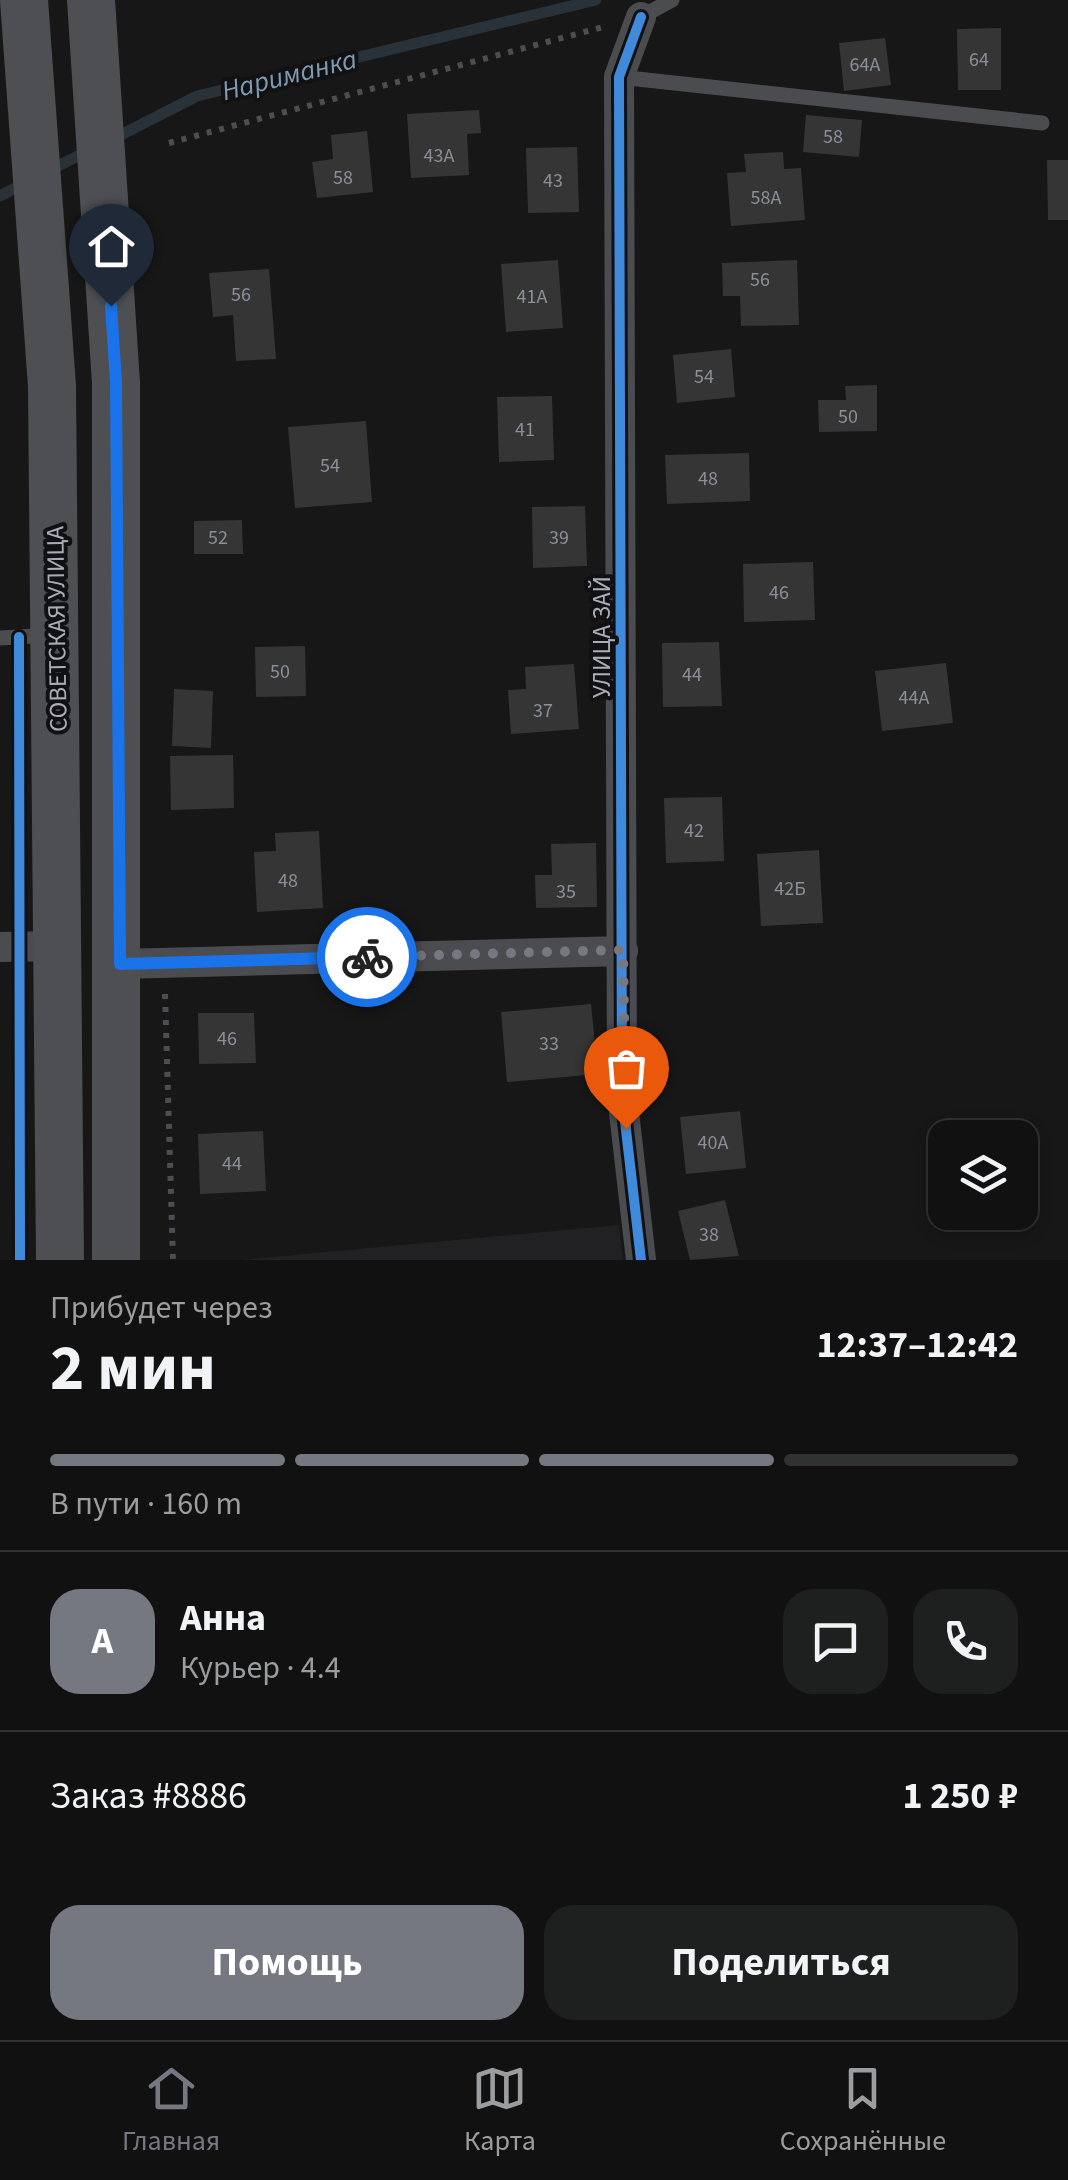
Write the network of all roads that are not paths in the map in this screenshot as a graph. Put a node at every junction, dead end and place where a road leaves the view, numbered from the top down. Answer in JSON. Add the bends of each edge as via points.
{"nodes":[{"id":1,"x":24,"y":0,"type":"edge"},
{"id":2,"x":91,"y":0,"type":"edge"},
{"id":3,"x":672,"y":0,"type":"edge"},
{"id":4,"x":641,"y":17,"type":"joint"},
{"id":5,"x":618,"y":77,"type":"junction"},
{"id":6,"x":1042,"y":123,"type":"dead end"},
{"id":7,"x":57,"y":634,"type":"junction"},
{"id":8,"x":0,"y":638,"type":"edge"},
{"id":9,"x":0,"y":946,"type":"edge"},
{"id":10,"x":59,"y":946,"type":"junction"},
{"id":11,"x":623,"y":950,"type":"junction"},
{"id":12,"x":142,"y":963,"type":"junction"},
{"id":13,"x":60,"y":1260,"type":"edge"},
{"id":14,"x":116,"y":1260,"type":"edge"},
{"id":15,"x":641,"y":1260,"type":"edge"}],
"edges":[{"from":1,"to":7,"type":"main road","name":"СОВЕТСКАЯ УЛИЦА","via":[[52,386]]},
{"from":2,"to":12,"type":"main road"},
{"from":3,"to":4,"type":"lane"},
{"from":4,"to":5,"type":"street","name":"УЛИЦА ЗАЙ"},
{"from":5,"to":6,"type":"lane"},
{"from":5,"to":11,"type":"street","name":"УЛИЦА ЗАЙ"},
{"from":7,"to":8,"type":"lane"},
{"from":7,"to":10,"type":"main road","name":"СОВЕТСКАЯ УЛИЦА"},
{"from":9,"to":10,"type":"street"},
{"from":10,"to":13,"type":"main road","name":"СОВЕТСКАЯ УЛИЦА"},
{"from":11,"to":12,"type":"street"},
{"from":11,"to":15,"type":"street","name":"УЛИЦА ЗАЙ","via":[[622,1095]]},
{"from":12,"to":14,"type":"main road"}]}
